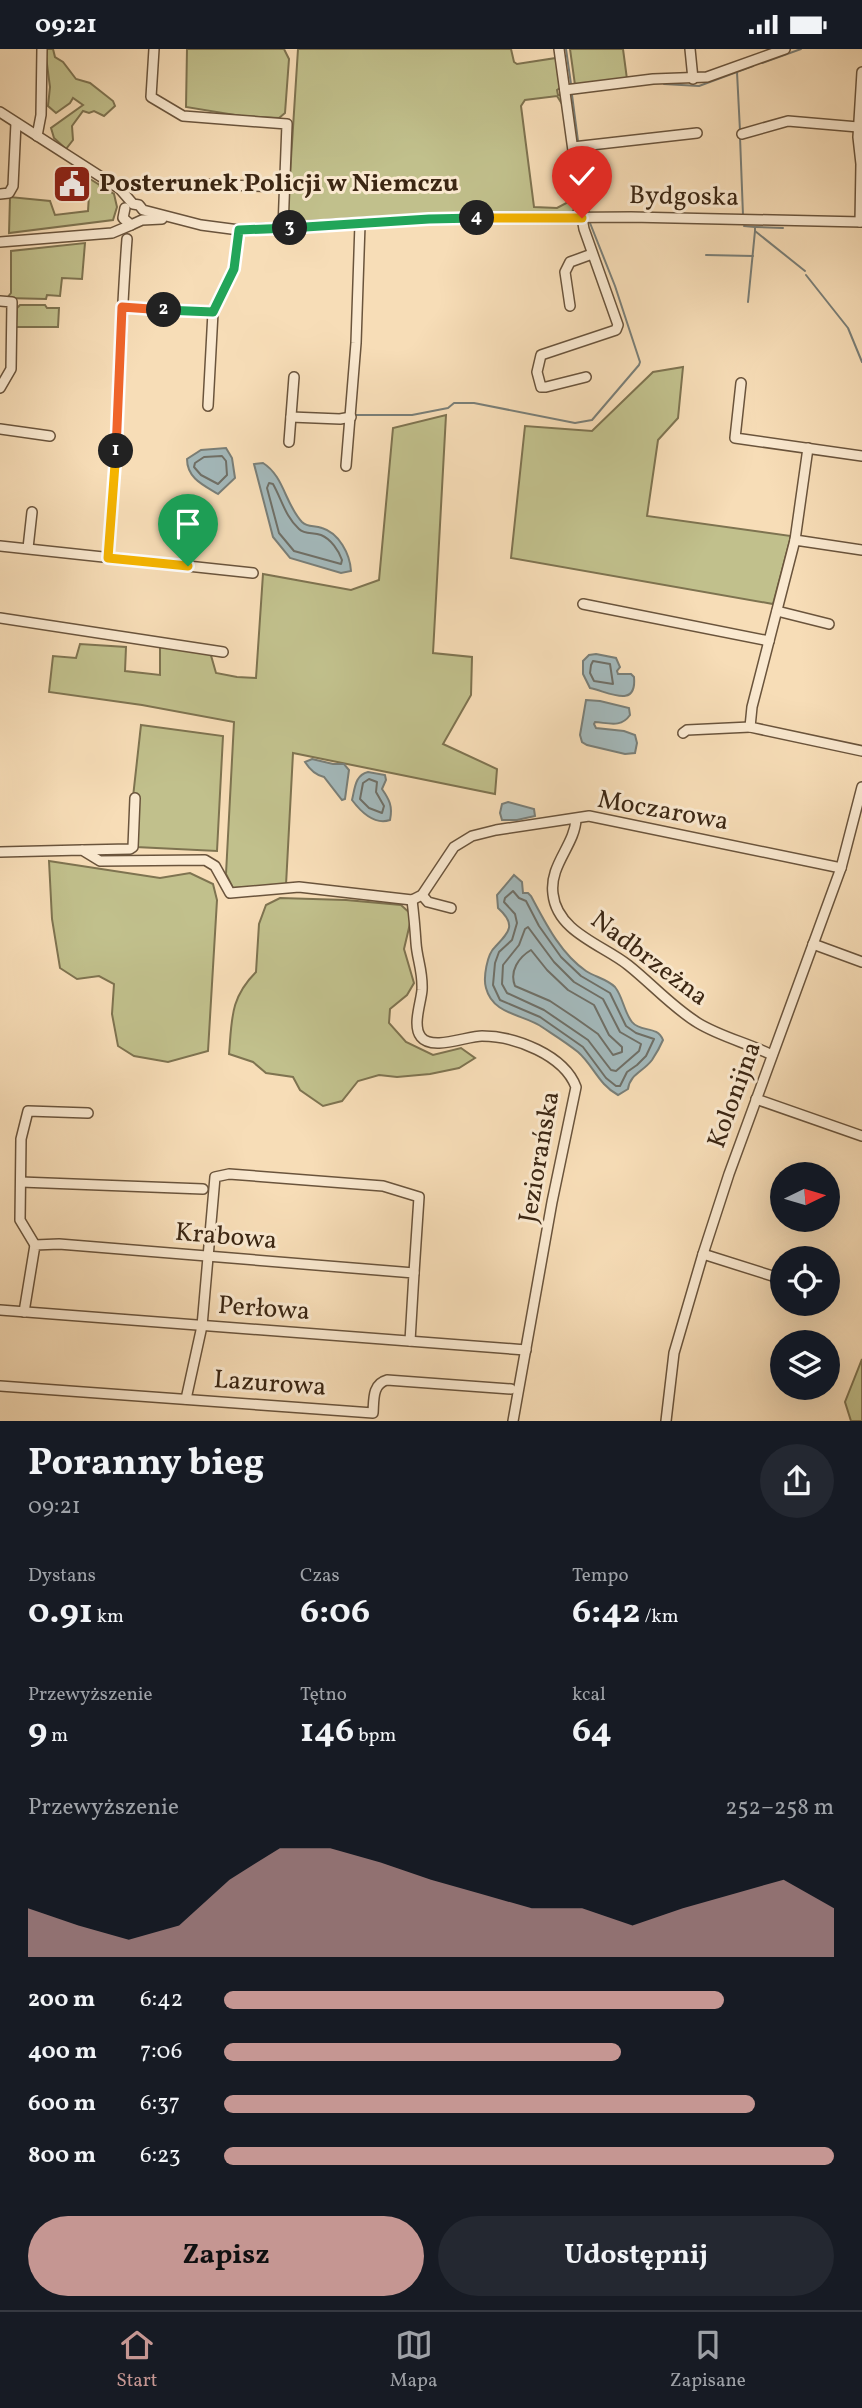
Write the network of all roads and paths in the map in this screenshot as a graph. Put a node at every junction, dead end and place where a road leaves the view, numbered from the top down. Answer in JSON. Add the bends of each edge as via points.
{"nodes":[{"id":1,"x":42,"y":49,"type":"edge"},
{"id":2,"x":154,"y":49,"type":"edge"},
{"id":3,"x":559,"y":49,"type":"edge"},
{"id":4,"x":690,"y":49,"type":"edge"},
{"id":5,"x":785,"y":49,"type":"edge"},
{"id":6,"x":862,"y":72,"type":"edge"},
{"id":7,"x":693,"y":79,"type":"junction"},
{"id":8,"x":565,"y":90,"type":"junction"},
{"id":9,"x":0,"y":112,"type":"edge"},
{"id":10,"x":16,"y":123,"type":"junction"},
{"id":11,"x":858,"y":127,"type":"junction"},
{"id":12,"x":697,"y":133,"type":"dead end"},
{"id":13,"x":742,"y":134,"type":"dead end"},
{"id":14,"x":37,"y":136,"type":"junction"},
{"id":15,"x":573,"y":147,"type":"junction"},
{"id":16,"x":862,"y":164,"type":"edge"},
{"id":17,"x":196,"y":184,"type":"dead end"},
{"id":18,"x":284,"y":187,"type":"junction"},
{"id":19,"x":5,"y":194,"type":"edge"},
{"id":20,"x":127,"y":210,"type":"junction"},
{"id":21,"x":142,"y":215,"type":"junction"},
{"id":22,"x":581,"y":218,"type":"junction"},
{"id":23,"x":861,"y":222,"type":"edge"},
{"id":24,"x":360,"y":224,"type":"junction"},
{"id":25,"x":131,"y":225,"type":"junction"},
{"id":26,"x":282,"y":228,"type":"junction"},
{"id":27,"x":239,"y":230,"type":"junction"},
{"id":28,"x":106,"y":232,"type":"junction"},
{"id":29,"x":127,"y":239,"type":"dead end"},
{"id":30,"x":0,"y":244,"type":"edge"},
{"id":31,"x":592,"y":254,"type":"junction"},
{"id":32,"x":0,"y":301,"type":"edge"},
{"id":33,"x":570,"y":306,"type":"dead end"},
{"id":34,"x":122,"y":307,"type":"junction"},
{"id":35,"x":213,"y":312,"type":"junction"},
{"id":36,"x":293,"y":377,"type":"dead end"},
{"id":37,"x":586,"y":377,"type":"dead end"},
{"id":38,"x":741,"y":383,"type":"dead end"},
{"id":39,"x":0,"y":388,"type":"edge"},
{"id":40,"x":208,"y":406,"type":"dead end"},
{"id":41,"x":291,"y":417,"type":"junction"},
{"id":42,"x":351,"y":417,"type":"junction"},
{"id":43,"x":0,"y":429,"type":"edge"},
{"id":44,"x":50,"y":436,"type":"dead end"},
{"id":45,"x":289,"y":442,"type":"dead end"},
{"id":46,"x":808,"y":448,"type":"junction"},
{"id":47,"x":862,"y":456,"type":"edge"},
{"id":48,"x":346,"y":466,"type":"dead end"},
{"id":49,"x":32,"y":512,"type":"dead end"},
{"id":50,"x":795,"y":540,"type":"junction"},
{"id":51,"x":0,"y":546,"type":"edge"},
{"id":52,"x":28,"y":548,"type":"junction"},
{"id":53,"x":862,"y":550,"type":"edge"},
{"id":54,"x":108,"y":558,"type":"junction"},
{"id":55,"x":253,"y":573,"type":"dead end"},
{"id":56,"x":583,"y":604,"type":"dead end"},
{"id":57,"x":777,"y":611,"type":"junction"},
{"id":58,"x":0,"y":618,"type":"edge"},
{"id":59,"x":829,"y":624,"type":"dead end"},
{"id":60,"x":769,"y":641,"type":"junction"},
{"id":61,"x":223,"y":652,"type":"dead end"},
{"id":62,"x":750,"y":727,"type":"junction"},
{"id":63,"x":683,"y":733,"type":"dead end"},
{"id":64,"x":862,"y":751,"type":"edge"},
{"id":65,"x":862,"y":787,"type":"edge"},
{"id":66,"x":135,"y":798,"type":"dead end"},
{"id":67,"x":576,"y":819,"type":"junction"},
{"id":68,"x":82,"y":850,"type":"junction"},
{"id":69,"x":0,"y":852,"type":"edge"},
{"id":70,"x":841,"y":868,"type":"junction"},
{"id":71,"x":422,"y":895,"type":"junction"},
{"id":72,"x":412,"y":901,"type":"junction"},
{"id":73,"x":451,"y":908,"type":"dead end"},
{"id":74,"x":813,"y":944,"type":"junction"},
{"id":75,"x":862,"y":963,"type":"edge"},
{"id":76,"x":772,"y":1055,"type":"junction"},
{"id":77,"x":756,"y":1098,"type":"junction"},
{"id":78,"x":88,"y":1113,"type":"dead end"},
{"id":79,"x":862,"y":1136,"type":"edge"},
{"id":80,"x":21,"y":1182,"type":"junction"},
{"id":81,"x":208,"y":1189,"type":"junction"},
{"id":82,"x":35,"y":1245,"type":"junction"},
{"id":83,"x":703,"y":1254,"type":"junction"},
{"id":84,"x":208,"y":1256,"type":"junction"},
{"id":85,"x":414,"y":1273,"type":"junction"},
{"id":86,"x":770,"y":1275,"type":"edge"},
{"id":87,"x":0,"y":1310,"type":"edge"},
{"id":88,"x":24,"y":1312,"type":"junction"},
{"id":89,"x":202,"y":1326,"type":"junction"},
{"id":90,"x":411,"y":1341,"type":"junction"},
{"id":91,"x":526,"y":1350,"type":"junction"},
{"id":92,"x":0,"y":1386,"type":"edge"},
{"id":93,"x":511,"y":1389,"type":"dead end"},
{"id":94,"x":186,"y":1399,"type":"junction"},
{"id":95,"x":513,"y":1421,"type":"edge"},
{"id":96,"x":666,"y":1421,"type":"edge"}],
"edges":[{"from":1,"to":14,"type":"street"},
{"from":2,"to":18,"type":"street","via":[[151,97],[162,105],[183,115],[287,124]]},
{"from":3,"to":8,"type":"street"},
{"from":4,"to":7,"type":"street"},
{"from":5,"to":7,"type":"street"},
{"from":6,"to":11,"type":"street"},
{"from":7,"to":8,"type":"street"},
{"from":8,"to":15,"type":"street"},
{"from":9,"to":10,"type":"street"},
{"from":10,"to":14,"type":"street"},
{"from":10,"to":19,"type":"street","via":[[13,186]]},
{"from":11,"to":13,"type":"street","via":[[788,121]]},
{"from":11,"to":16,"type":"street"},
{"from":12,"to":15,"type":"street"},
{"from":14,"to":20,"type":"street","via":[[113,185]]},
{"from":15,"to":22,"type":"street"},
{"from":16,"to":23,"type":"street"},
{"from":17,"to":18,"type":"street"},
{"from":18,"to":26,"type":"street"},
{"from":20,"to":21,"type":"street","via":[[139,205]]},
{"from":20,"to":25,"type":"street"},
{"from":20,"to":28,"type":"street"},
{"from":21,"to":25,"type":"street"},
{"from":21,"to":27,"type":"street","name":"Bydgoska"},
{"from":22,"to":23,"type":"street","name":"Bydgoska"},
{"from":22,"to":24,"type":"street","name":"Bydgoska"},
{"from":22,"to":31,"type":"street"},
{"from":24,"to":26,"type":"street","name":"Bydgoska"},
{"from":24,"to":42,"type":"street"},
{"from":25,"to":28,"type":"street"},
{"from":26,"to":27,"type":"street","name":"Bydgoska"},
{"from":27,"to":35,"type":"street","via":[[234,269]]},
{"from":28,"to":30,"type":"street"},
{"from":29,"to":34,"type":"street"},
{"from":31,"to":33,"type":"street","via":[[570,262],[565,271]]},
{"from":31,"to":37,"type":"street","via":[[617,319],[616,330],[541,355],[537,364],[541,387]]},
{"from":32,"to":39,"type":"street","via":[[12,302],[11,369]]},
{"from":34,"to":35,"type":"street"},
{"from":34,"to":54,"type":"street"},
{"from":35,"to":40,"type":"street"},
{"from":36,"to":41,"type":"street"},
{"from":38,"to":46,"type":"street","via":[[735,437]]},
{"from":41,"to":42,"type":"street"},
{"from":41,"to":45,"type":"street"},
{"from":42,"to":48,"type":"street"},
{"from":43,"to":44,"type":"street"},
{"from":46,"to":47,"type":"street"},
{"from":46,"to":50,"type":"street"},
{"from":49,"to":52,"type":"street"},
{"from":50,"to":53,"type":"street"},
{"from":50,"to":57,"type":"street"},
{"from":51,"to":52,"type":"street"},
{"from":52,"to":54,"type":"street"},
{"from":54,"to":55,"type":"street"},
{"from":56,"to":60,"type":"street"},
{"from":57,"to":59,"type":"street"},
{"from":57,"to":60,"type":"street"},
{"from":58,"to":61,"type":"street"},
{"from":60,"to":62,"type":"street"},
{"from":62,"to":63,"type":"street"},
{"from":62,"to":64,"type":"street"},
{"from":65,"to":70,"type":"street","name":"Kolonijna"},
{"from":66,"to":68,"type":"street","via":[[133,847]]},
{"from":67,"to":70,"type":"street","name":"Moczarowa","via":[[604,818]]},
{"from":67,"to":71,"type":"street","name":"Moczarowa","via":[[472,836],[454,847]]},
{"from":67,"to":76,"type":"street","name":"Nadbrzeżna","via":[[576,829],[554,877],[553,895],[561,914],[588,941],[627,964],[699,1023]]},
{"from":68,"to":69,"type":"street"},
{"from":68,"to":72,"type":"street","via":[[100,862],[205,860],[215,866],[230,893],[299,887]]},
{"from":70,"to":74,"type":"street","name":"Kolonijna"},
{"from":71,"to":72,"type":"street","name":"Moczarowa"},
{"from":71,"to":73,"type":"street","via":[[428,902]]},
{"from":72,"to":91,"type":"street","name":"Jeziorańska","via":[[422,966],[419,1036],[438,1043],[486,1036],[521,1044],[542,1051],[572,1077],[576,1087]]},
{"from":74,"to":75,"type":"street"},
{"from":74,"to":76,"type":"street","name":"Kolonijna"},
{"from":76,"to":77,"type":"street","name":"Kolonijna"},
{"from":77,"to":79,"type":"street"},
{"from":77,"to":83,"type":"street","name":"Kolonijna"},
{"from":78,"to":80,"type":"street","via":[[29,1111],[21,1139]]},
{"from":80,"to":81,"type":"street"},
{"from":80,"to":82,"type":"street","via":[[20,1220]]},
{"from":81,"to":84,"type":"street"},
{"from":81,"to":85,"type":"street","via":[[215,1177],[229,1174],[383,1186],[419,1196]]},
{"from":82,"to":84,"type":"street","name":"Krabowa"},
{"from":82,"to":88,"type":"street"},
{"from":83,"to":86,"type":"street"},
{"from":83,"to":96,"type":"street","name":"Kolonijna","via":[[676,1345]]},
{"from":84,"to":85,"type":"street","name":"Krabowa"},
{"from":84,"to":89,"type":"street"},
{"from":85,"to":90,"type":"street"},
{"from":87,"to":88,"type":"street","name":"Perłowa"},
{"from":88,"to":89,"type":"street","name":"Perłowa"},
{"from":89,"to":90,"type":"street","name":"Perłowa"},
{"from":89,"to":94,"type":"street"},
{"from":90,"to":91,"type":"street","name":"Perłowa"},
{"from":91,"to":95,"type":"street","name":"Jeziorańska"},
{"from":92,"to":94,"type":"street","name":"Lazurowa"},
{"from":93,"to":94,"type":"street","name":"Lazurowa","via":[[387,1380],[375,1388],[373,1413]]}]}
